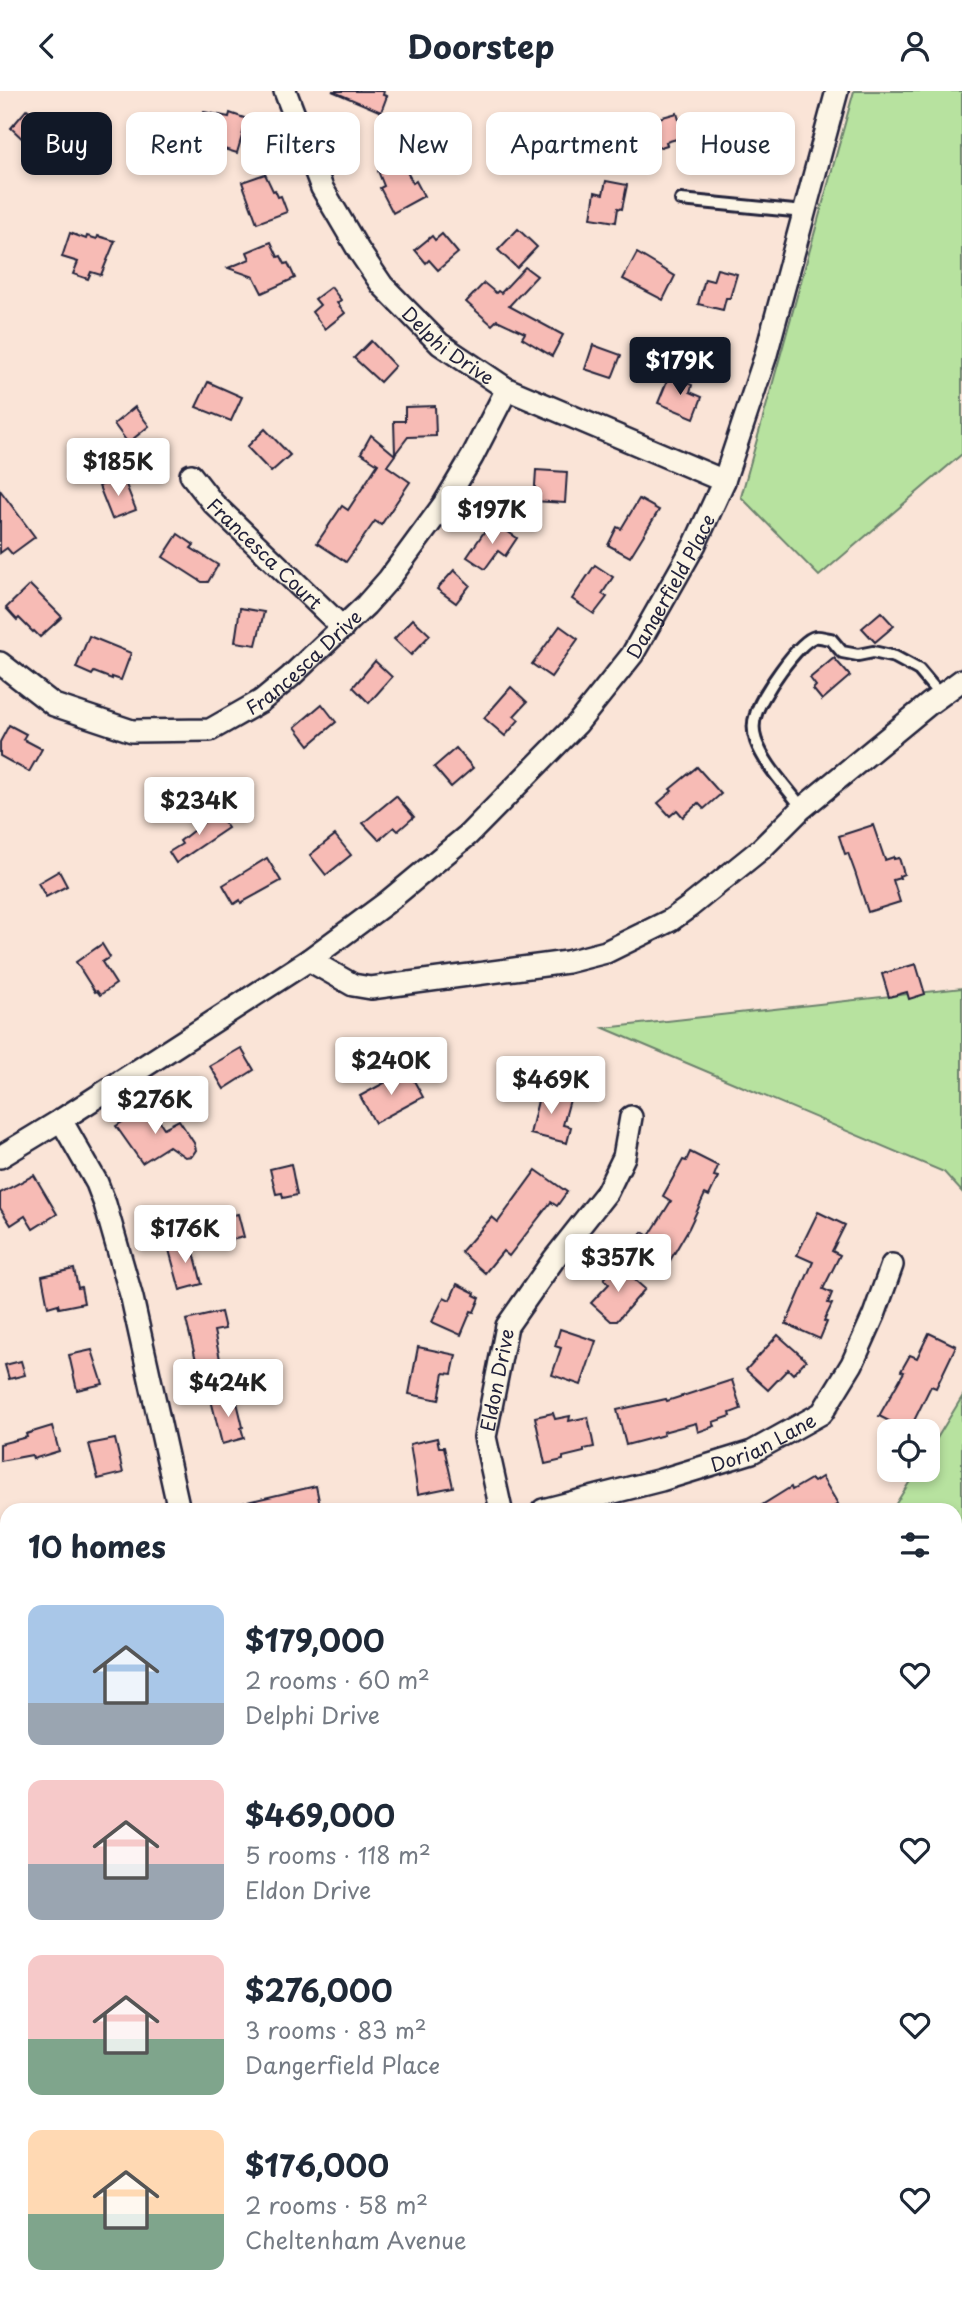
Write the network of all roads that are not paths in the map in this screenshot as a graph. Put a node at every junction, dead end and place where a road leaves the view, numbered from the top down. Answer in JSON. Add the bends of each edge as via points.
{"nodes":[{"id":1,"x":285,"y":91,"type":"edge"},
{"id":2,"x":837,"y":91,"type":"edge"},
{"id":3,"x":681,"y":200,"type":"dead end"},
{"id":4,"x":804,"y":212,"type":"junction"},
{"id":5,"x":507,"y":389,"type":"junction"},
{"id":6,"x":191,"y":475,"type":"dead end"},
{"id":7,"x":724,"y":481,"type":"junction"},
{"id":8,"x":343,"y":628,"type":"junction"},
{"id":9,"x":0,"y":663,"type":"edge"},
{"id":10,"x":962,"y":680,"type":"edge"},
{"id":11,"x":940,"y":695,"type":"junction"},
{"id":12,"x":802,"y":808,"type":"junction"},
{"id":13,"x":309,"y":960,"type":"junction"},
{"id":14,"x":631,"y":1117,"type":"dead end"},
{"id":15,"x":61,"y":1120,"type":"junction"},
{"id":16,"x":0,"y":1157,"type":"edge"},
{"id":17,"x":892,"y":1265,"type":"dead end"},
{"id":18,"x":177,"y":1503,"type":"edge"},
{"id":19,"x":499,"y":1503,"type":"edge"},
{"id":20,"x":571,"y":1503,"type":"edge"}],
"edges":[{"from":1,"to":5,"type":"street","name":"Delphi Drive","via":[[322,188],[382,285],[440,344]]},
{"from":2,"to":4,"type":"street","name":"Dangerfield Place"},
{"from":3,"to":4,"type":"lane"},
{"from":4,"to":7,"type":"street","name":"Dangerfield Place","via":[[765,358]]},
{"from":5,"to":7,"type":"street","name":"Delphi Drive"},
{"from":5,"to":8,"type":"street","name":"Francesca Drive","via":[[444,504],[389,579]]},
{"from":6,"to":8,"type":"street","name":"Francesca Court","via":[[213,503]]},
{"from":7,"to":13,"type":"street","name":"Dangerfield Place","via":[[658,612],[597,702],[468,835]]},
{"from":8,"to":9,"type":"street","name":"Francesca Drive","via":[[261,701],[210,730],[132,731],[54,705]]},
{"from":10,"to":11,"type":"street"},
{"from":11,"to":12,"type":"street"},
{"from":11,"to":12,"type":"lane","via":[[919,670],[895,657],[842,652],[831,639],[815,637],[803,644],[764,696],[754,729],[765,759]]},
{"from":12,"to":13,"type":"street","via":[[761,849],[690,907],[606,952],[567,962],[371,988],[353,985]]},
{"from":13,"to":15,"type":"street","name":"Dangerfield Place"},
{"from":14,"to":19,"type":"street","name":"Eldon Drive","via":[[624,1157],[607,1192],[507,1326],[485,1437]]},
{"from":15,"to":16,"type":"street","name":"Dangerfield Place"},
{"from":15,"to":18,"type":"street","via":[[97,1183],[108,1213]]},
{"from":17,"to":20,"type":"street","name":"Dorian Lane","via":[[852,1364],[822,1413],[752,1452]]}]}
